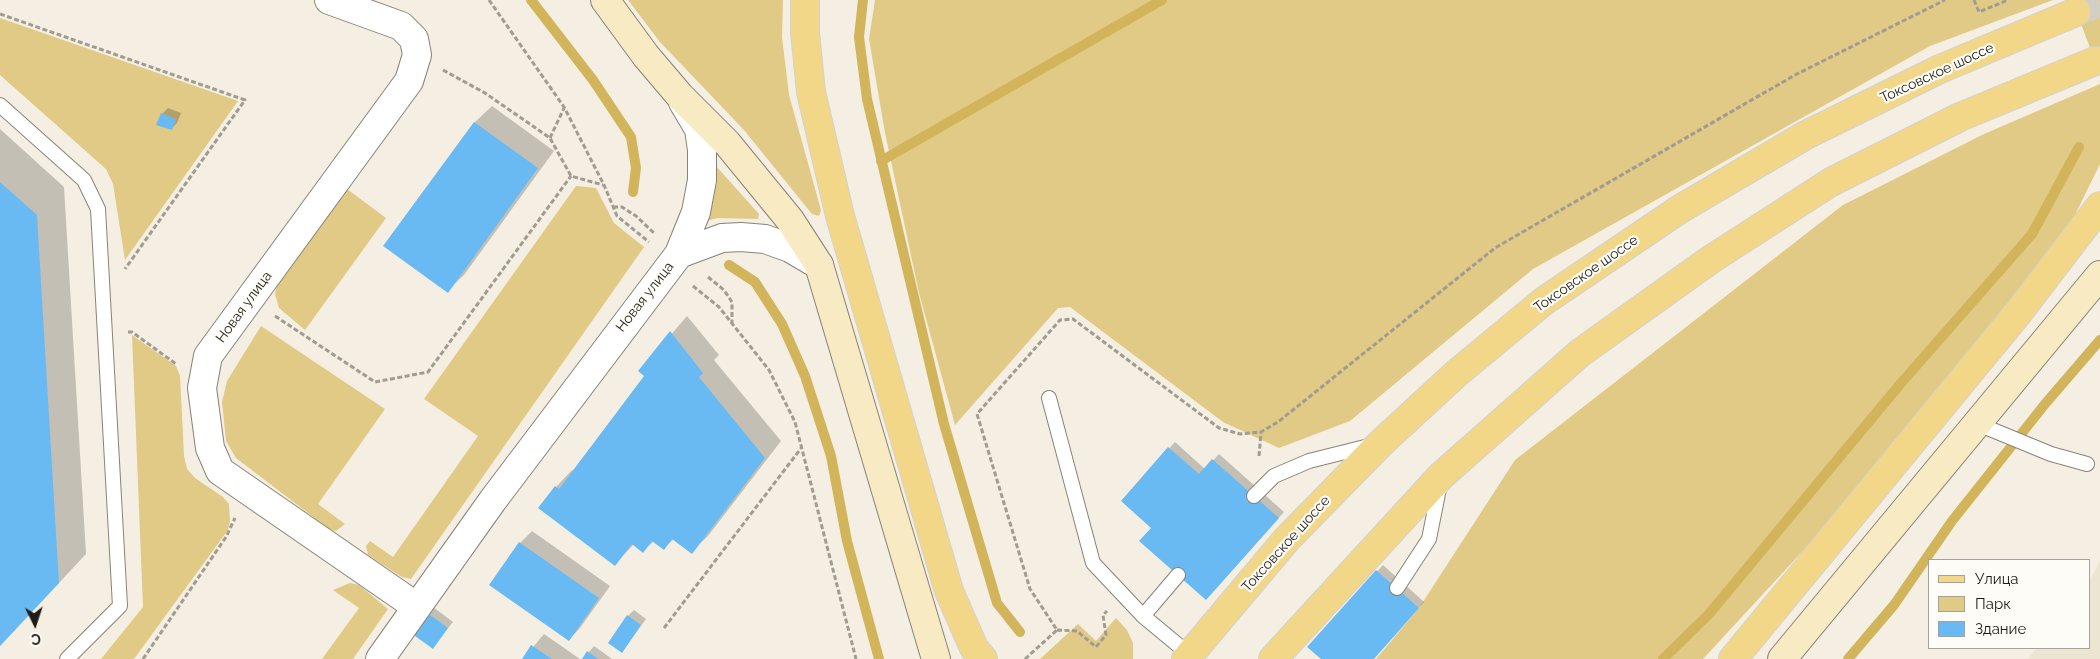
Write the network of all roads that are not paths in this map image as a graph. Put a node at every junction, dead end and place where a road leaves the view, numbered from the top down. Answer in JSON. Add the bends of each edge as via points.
{"nodes":[{"id":1,"x":329,"y":0,"type":"edge"},
{"id":2,"x":605,"y":0,"type":"edge"},
{"id":3,"x":805,"y":0,"type":"edge"},
{"id":4,"x":2076,"y":12,"type":"tunnel mouth"},
{"id":5,"x":2095,"y":61,"type":"dead end"},
{"id":6,"x":680,"y":96,"type":"junction"},
{"id":7,"x":0,"y":105,"type":"edge"},
{"id":8,"x":2100,"y":206,"type":"edge"},
{"id":9,"x":679,"y":254,"type":"junction"},
{"id":10,"x":819,"y":265,"type":"junction"},
{"id":11,"x":2100,"y":275,"type":"edge"},
{"id":12,"x":1049,"y":398,"type":"dead end"},
{"id":13,"x":1978,"y":424,"type":"junction"},
{"id":14,"x":1381,"y":443,"type":"junction"},
{"id":15,"x":2087,"y":464,"type":"dead end"},
{"id":16,"x":1441,"y":476,"type":"junction"},
{"id":17,"x":1254,"y":496,"type":"dead end"},
{"id":18,"x":1178,"y":575,"type":"dead end"},
{"id":19,"x":1397,"y":588,"type":"dead end"},
{"id":20,"x":417,"y":607,"type":"junction"},
{"id":21,"x":1143,"y":616,"type":"junction"},
{"id":22,"x":1188,"y":657,"type":"edge"},
{"id":23,"x":68,"y":659,"type":"edge"},
{"id":24,"x":380,"y":659,"type":"edge"},
{"id":25,"x":936,"y":659,"type":"edge"},
{"id":26,"x":983,"y":659,"type":"edge"},
{"id":27,"x":1273,"y":659,"type":"edge"},
{"id":28,"x":1733,"y":659,"type":"edge"},
{"id":29,"x":1782,"y":659,"type":"edge"}],
"edges":[{"from":1,"to":20,"type":"street","name":"Новая улица","via":[[401,26],[414,39],[417,55],[409,81],[208,356],[202,388],[210,448],[220,471]]},
{"from":2,"to":6,"type":"main road"},
{"from":3,"to":26,"type":"main road","via":[[804,32],[811,92],[840,216],[949,591],[974,648]]},
{"from":4,"to":14,"type":"main road","name":"Токсовское шоссе","via":[[1940,69],[1815,131],[1680,210],[1544,301],[1457,373]]},
{"from":5,"to":16,"type":"main road","via":[[1960,117],[1831,182],[1710,260],[1580,353]]},
{"from":6,"to":9,"type":"street","name":"Новая улица","via":[[699,129],[702,180],[696,212]]},
{"from":6,"to":10,"type":"main road","via":[[727,143],[784,212]]},
{"from":7,"to":23,"type":"lane","via":[[84,180],[98,209],[120,606]]},
{"from":8,"to":28,"type":"main road","via":[[2019,312]]},
{"from":9,"to":10,"type":"street","via":[[722,238],[741,237],[765,239],[790,248]]},
{"from":9,"to":20,"type":"street","name":"Новая улица","via":[[498,493]]},
{"from":10,"to":25,"type":"main road"},
{"from":11,"to":13,"type":"main road"},
{"from":12,"to":21,"type":"lane","via":[[1093,563]]},
{"from":13,"to":15,"type":"lane","via":[[2051,454]]},
{"from":13,"to":29,"type":"main road"},
{"from":14,"to":17,"type":"lane","via":[[1300,465],[1274,476]]},
{"from":14,"to":22,"type":"main road","name":"Токсовское шоссе","via":[[1287,539]]},
{"from":16,"to":19,"type":"lane","via":[[1429,539]]},
{"from":16,"to":27,"type":"main road"},
{"from":18,"to":21,"type":"lane"},
{"from":20,"to":24,"type":"street","name":"Новая улица"},
{"from":21,"to":22,"type":"lane"}]}
